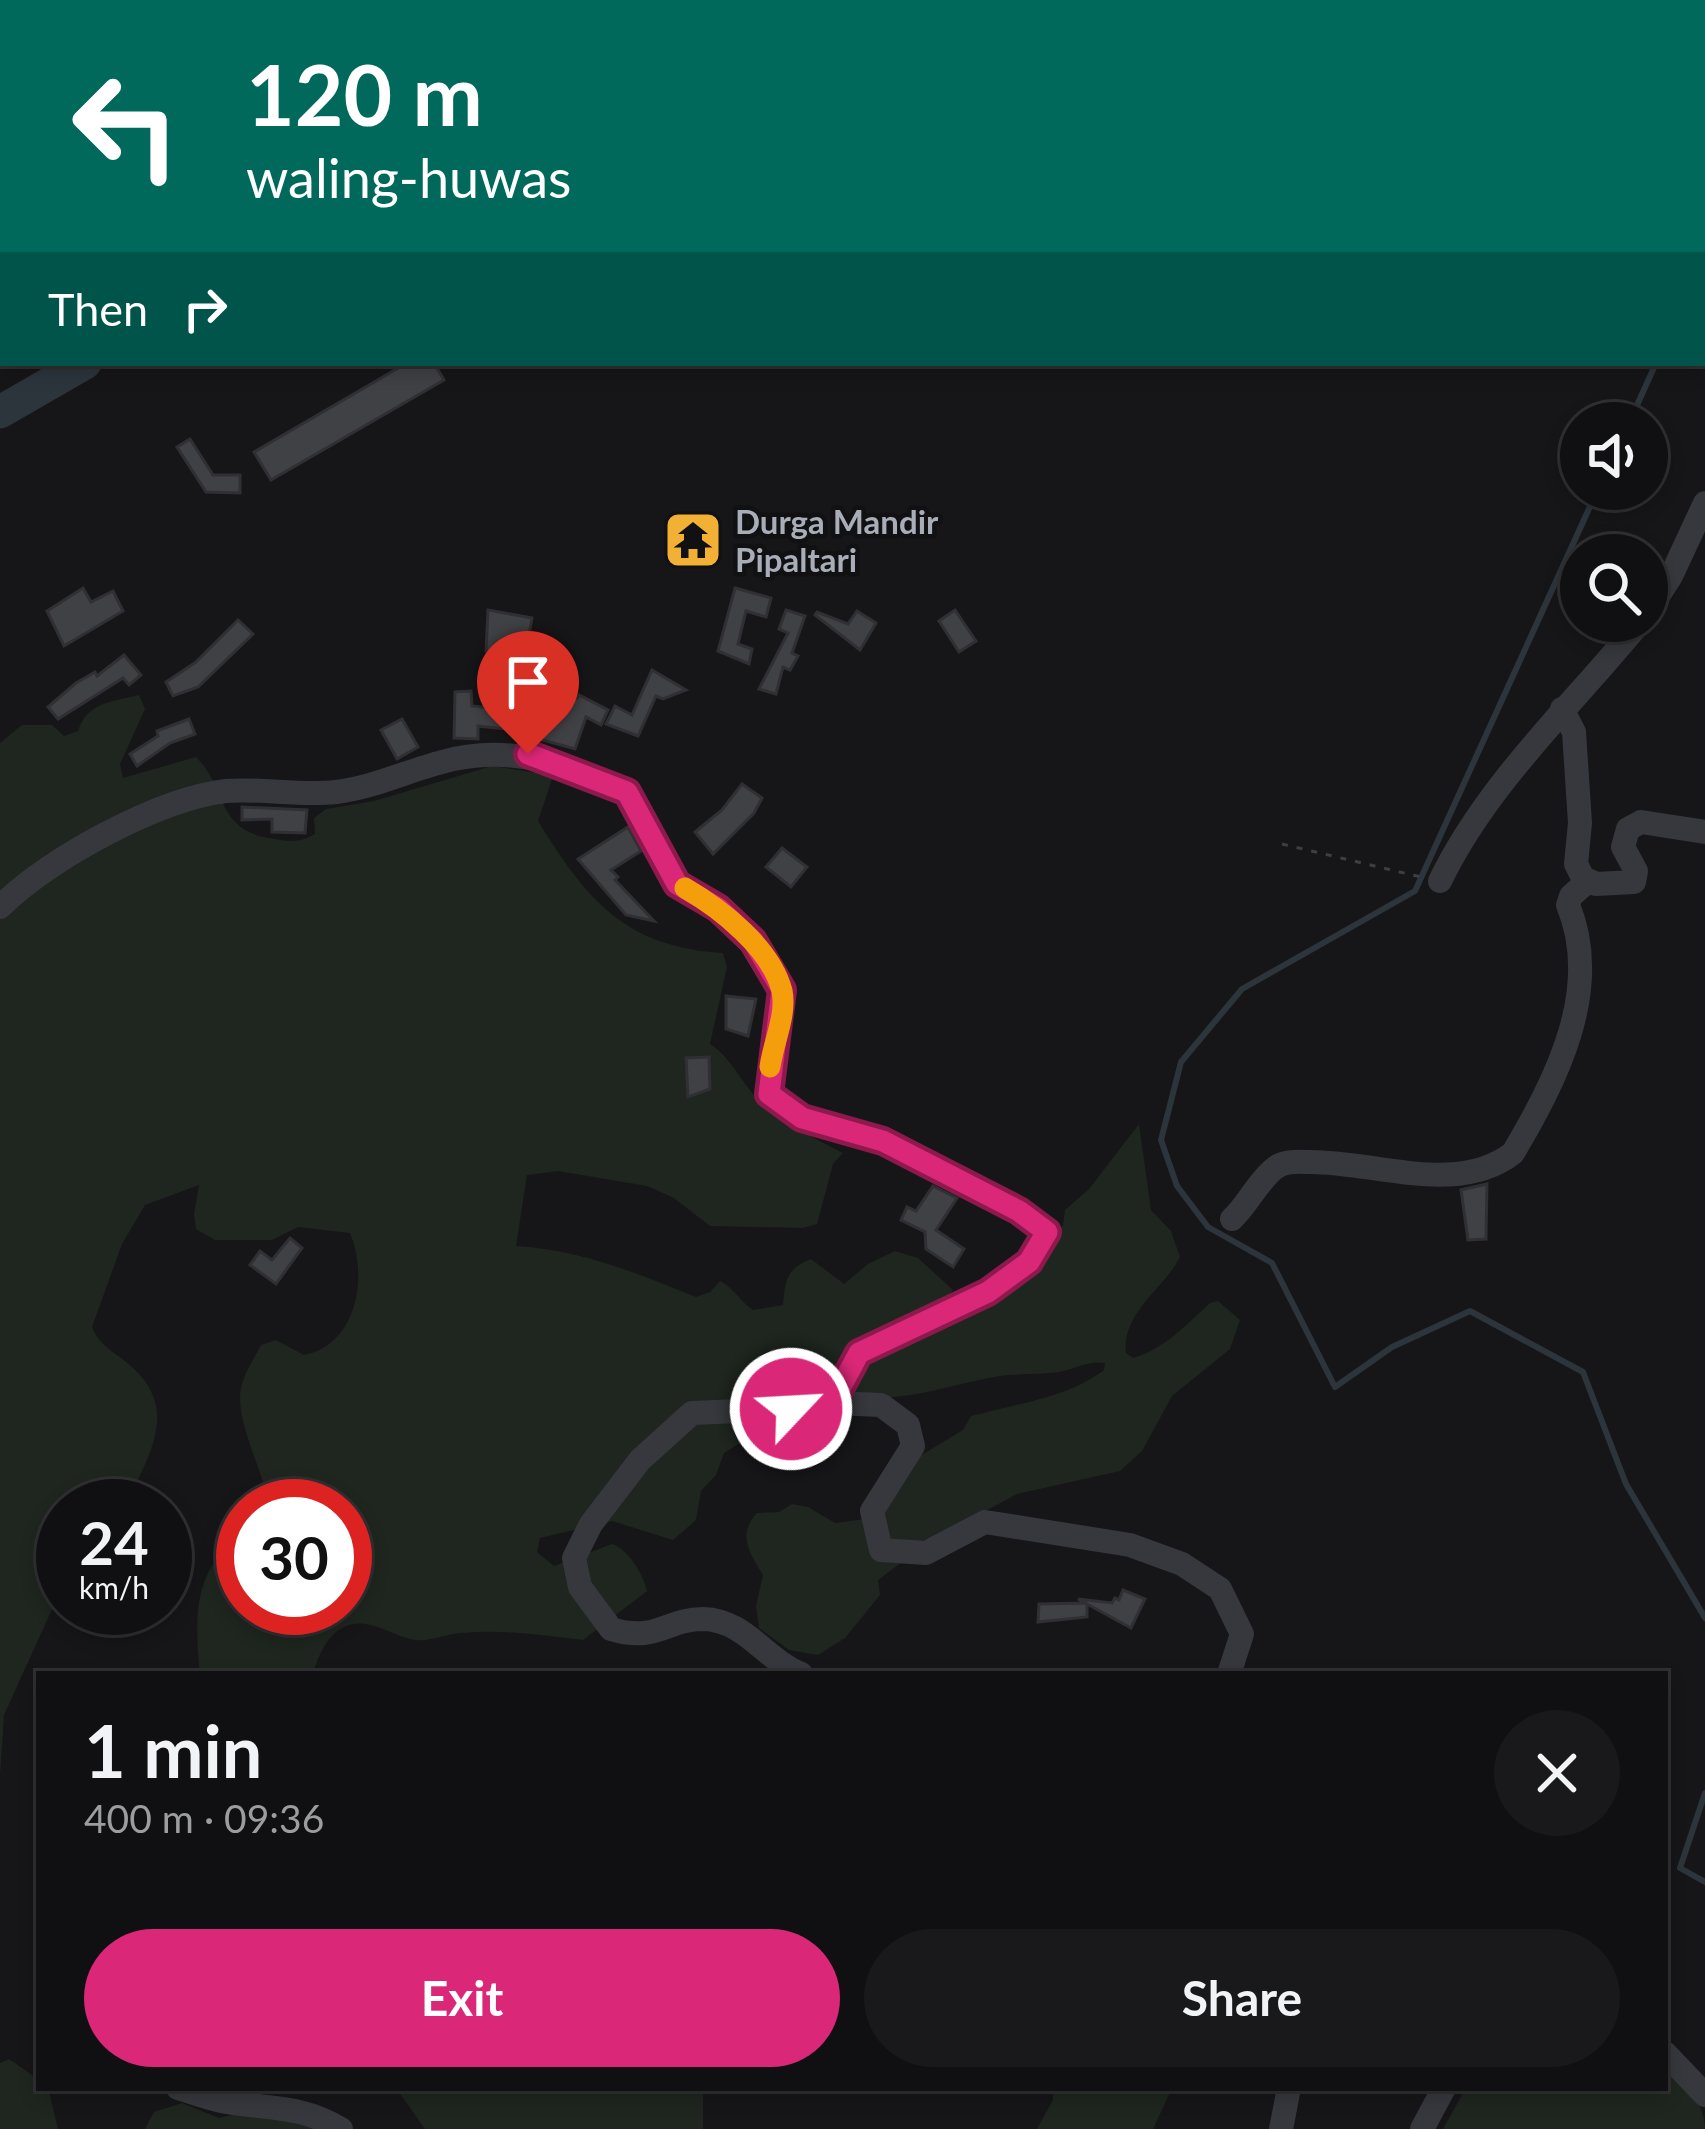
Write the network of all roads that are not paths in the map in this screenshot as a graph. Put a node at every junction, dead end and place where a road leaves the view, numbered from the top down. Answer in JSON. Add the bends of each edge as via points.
{"nodes":[{"id":1,"x":1705,"y":503,"type":"edge"},
{"id":2,"x":1668,"y":581,"type":"edge"},
{"id":3,"x":1622,"y":642,"type":"edge"},
{"id":4,"x":1562,"y":709,"type":"junction"},
{"id":5,"x":1705,"y":832,"type":"edge"},
{"id":6,"x":1588,"y":880,"type":"junction"},
{"id":7,"x":1440,"y":881,"type":"road end"},
{"id":8,"x":0,"y":907,"type":"edge"},
{"id":9,"x":1232,"y":1219,"type":"dead end"},
{"id":10,"x":832,"y":1403,"type":"junction"},
{"id":11,"x":797,"y":1671,"type":"edge"},
{"id":12,"x":1230,"y":1671,"type":"edge"},
{"id":13,"x":1668,"y":2056,"type":"edge"},
{"id":14,"x":188,"y":2091,"type":"edge"},
{"id":15,"x":1288,"y":2091,"type":"edge"},
{"id":16,"x":1442,"y":2091,"type":"edge"},
{"id":17,"x":1705,"y":2095,"type":"edge"},
{"id":18,"x":341,"y":2129,"type":"edge"},
{"id":19,"x":1281,"y":2129,"type":"edge"},
{"id":20,"x":1422,"y":2129,"type":"edge"}],
"edges":[{"from":1,"to":2,"type":"street"},
{"from":3,"to":4,"type":"street"},
{"from":4,"to":6,"type":"street","via":[[1574,732],[1576,864]]},
{"from":4,"to":7,"type":"street","via":[[1479,813]]},
{"from":5,"to":6,"type":"street","via":[[1641,822],[1628,829],[1623,847],[1634,882]]},
{"from":6,"to":9,"type":"street","via":[[1568,905],[1579,997],[1572,1031],[1513,1153],[1457,1177],[1293,1162],[1277,1166]]},
{"from":8,"to":10,"type":"street","via":[[96,838],[224,791],[338,792],[446,760],[528,754],[627,792],[677,884],[753,941],[782,990],[769,1094],[802,1118],[883,1141],[1047,1232],[1029,1262],[988,1292],[859,1353]]},
{"from":10,"to":11,"type":"street","via":[[692,1413],[640,1460],[574,1558],[580,1587],[611,1629],[648,1635],[701,1618],[735,1626]]},
{"from":10,"to":12,"type":"street","via":[[881,1405],[908,1425],[913,1446],[872,1511],[881,1550],[926,1553],[985,1522],[1130,1545],[1220,1589],[1242,1634]]},
{"from":13,"to":17,"type":"street"},
{"from":14,"to":18,"type":"street","via":[[287,2107]]},
{"from":15,"to":19,"type":"street"},
{"from":16,"to":20,"type":"street"}]}
